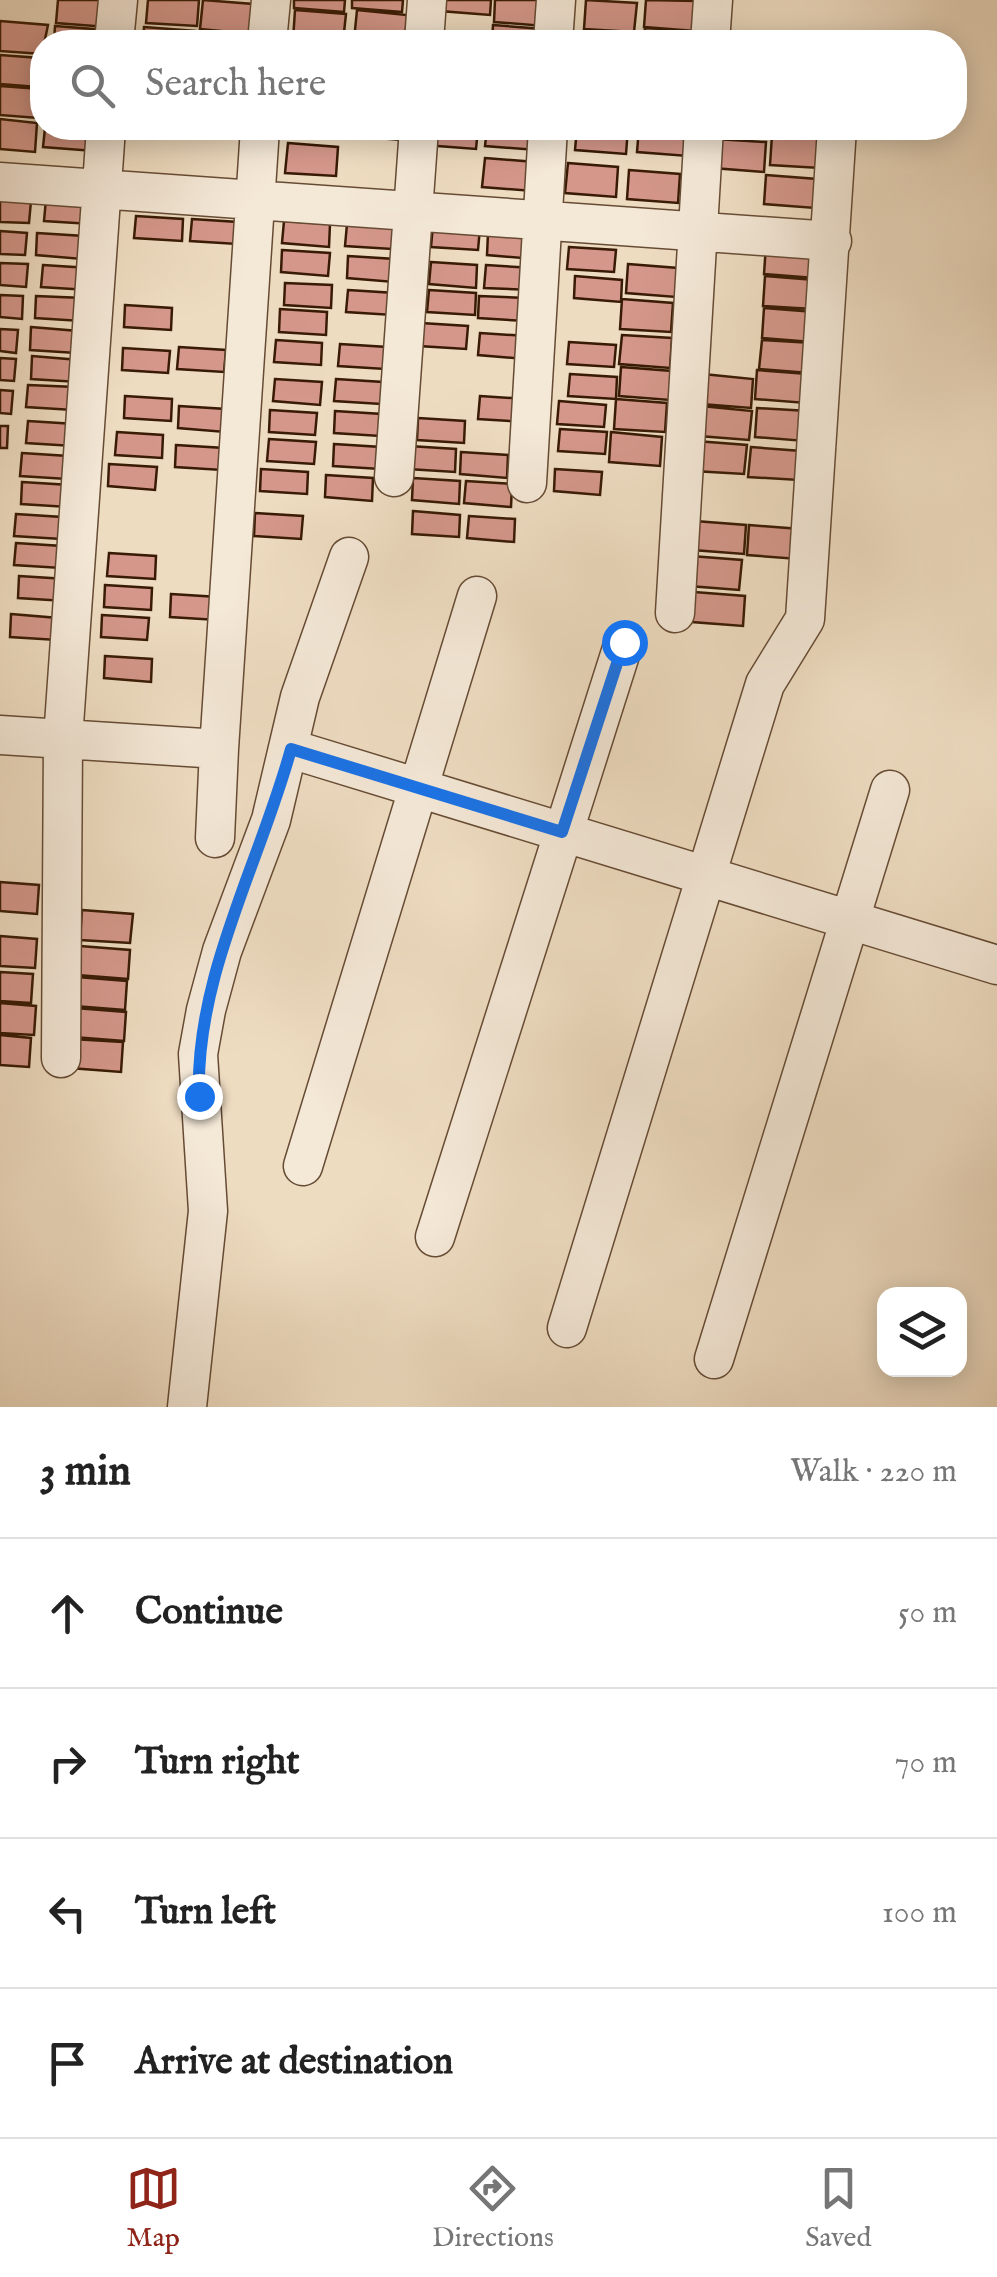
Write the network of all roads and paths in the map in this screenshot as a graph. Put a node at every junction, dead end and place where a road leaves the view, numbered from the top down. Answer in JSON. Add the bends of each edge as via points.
{"nodes":[{"id":1,"x":118,"y":0,"type":"edge"},
{"id":2,"x":271,"y":0,"type":"edge"},
{"id":3,"x":427,"y":0,"type":"edge"},
{"id":4,"x":556,"y":0,"type":"edge"},
{"id":5,"x":713,"y":0,"type":"edge"},
{"id":6,"x":115,"y":30,"type":"edge"},
{"id":7,"x":269,"y":30,"type":"edge"},
{"id":8,"x":425,"y":30,"type":"edge"},
{"id":9,"x":555,"y":30,"type":"edge"},
{"id":10,"x":711,"y":30,"type":"edge"},
{"id":11,"x":105,"y":140,"type":"edge"},
{"id":12,"x":259,"y":140,"type":"edge"},
{"id":13,"x":418,"y":140,"type":"edge"},
{"id":14,"x":547,"y":140,"type":"edge"},
{"id":15,"x":703,"y":140,"type":"edge"},
{"id":16,"x":836,"y":140,"type":"edge"},
{"id":17,"x":0,"y":182,"type":"edge"},
{"id":18,"x":100,"y":189,"type":"junction"},
{"id":19,"x":253,"y":201,"type":"junction"},
{"id":20,"x":414,"y":215,"type":"junction"},
{"id":21,"x":543,"y":223,"type":"junction"},
{"id":22,"x":696,"y":232,"type":"junction"},
{"id":23,"x":832,"y":241,"type":"junction"},
{"id":24,"x":394,"y":477,"type":"dead end"},
{"id":25,"x":527,"y":483,"type":"dead end"},
{"id":26,"x":349,"y":557,"type":"dead end"},
{"id":27,"x":477,"y":596,"type":"dead end"},
{"id":28,"x":675,"y":614,"type":"dead end"},
{"id":29,"x":624,"y":642,"type":"dead end"},
{"id":30,"x":0,"y":735,"type":"edge"},
{"id":31,"x":63,"y":738,"type":"junction"},
{"id":32,"x":291,"y":749,"type":"junction"},
{"id":33,"x":220,"y":750,"type":"junction"},
{"id":34,"x":416,"y":787,"type":"junction"},
{"id":35,"x":890,"y":790,"type":"dead end"},
{"id":36,"x":562,"y":832,"type":"junction"},
{"id":37,"x":216,"y":838,"type":"dead end"},
{"id":38,"x":706,"y":876,"type":"junction"},
{"id":39,"x":850,"y":920,"type":"junction"},
{"id":40,"x":996,"y":961,"type":"edge"},
{"id":41,"x":61,"y":1058,"type":"dead end"},
{"id":42,"x":303,"y":1166,"type":"dead end"},
{"id":43,"x":435,"y":1237,"type":"dead end"},
{"id":44,"x":567,"y":1328,"type":"dead end"},
{"id":45,"x":714,"y":1359,"type":"dead end"},
{"id":46,"x":186,"y":1407,"type":"edge"}],
"edges":[{"from":1,"to":6,"type":"street"},
{"from":2,"to":7,"type":"street"},
{"from":3,"to":8,"type":"street"},
{"from":4,"to":9,"type":"street"},
{"from":5,"to":10,"type":"street"},
{"from":11,"to":18,"type":"street"},
{"from":12,"to":19,"type":"street"},
{"from":13,"to":20,"type":"street"},
{"from":14,"to":21,"type":"street"},
{"from":15,"to":22,"type":"street"},
{"from":16,"to":23,"type":"street"},
{"from":17,"to":18,"type":"street"},
{"from":18,"to":19,"type":"street"},
{"from":18,"to":31,"type":"street"},
{"from":19,"to":20,"type":"street"},
{"from":19,"to":33,"type":"street"},
{"from":20,"to":21,"type":"street"},
{"from":20,"to":24,"type":"street"},
{"from":21,"to":22,"type":"street"},
{"from":21,"to":25,"type":"street"},
{"from":22,"to":23,"type":"street"},
{"from":22,"to":28,"type":"street"},
{"from":23,"to":38,"type":"street","via":[[805,619],[766,684]]},
{"from":26,"to":32,"type":"street","via":[[300,696]]},
{"from":27,"to":34,"type":"street"},
{"from":29,"to":36,"type":"street"},
{"from":30,"to":31,"type":"street"},
{"from":31,"to":33,"type":"street"},
{"from":31,"to":41,"type":"street"},
{"from":32,"to":34,"type":"street"},
{"from":32,"to":46,"type":"street","via":[[222,952],[198,1054],[208,1211]]},
{"from":33,"to":37,"type":"street"},
{"from":34,"to":36,"type":"street"},
{"from":34,"to":42,"type":"street"},
{"from":35,"to":39,"type":"street"},
{"from":36,"to":38,"type":"street"},
{"from":36,"to":43,"type":"street"},
{"from":38,"to":39,"type":"street"},
{"from":38,"to":44,"type":"street"},
{"from":39,"to":40,"type":"street"},
{"from":39,"to":45,"type":"street"}]}
